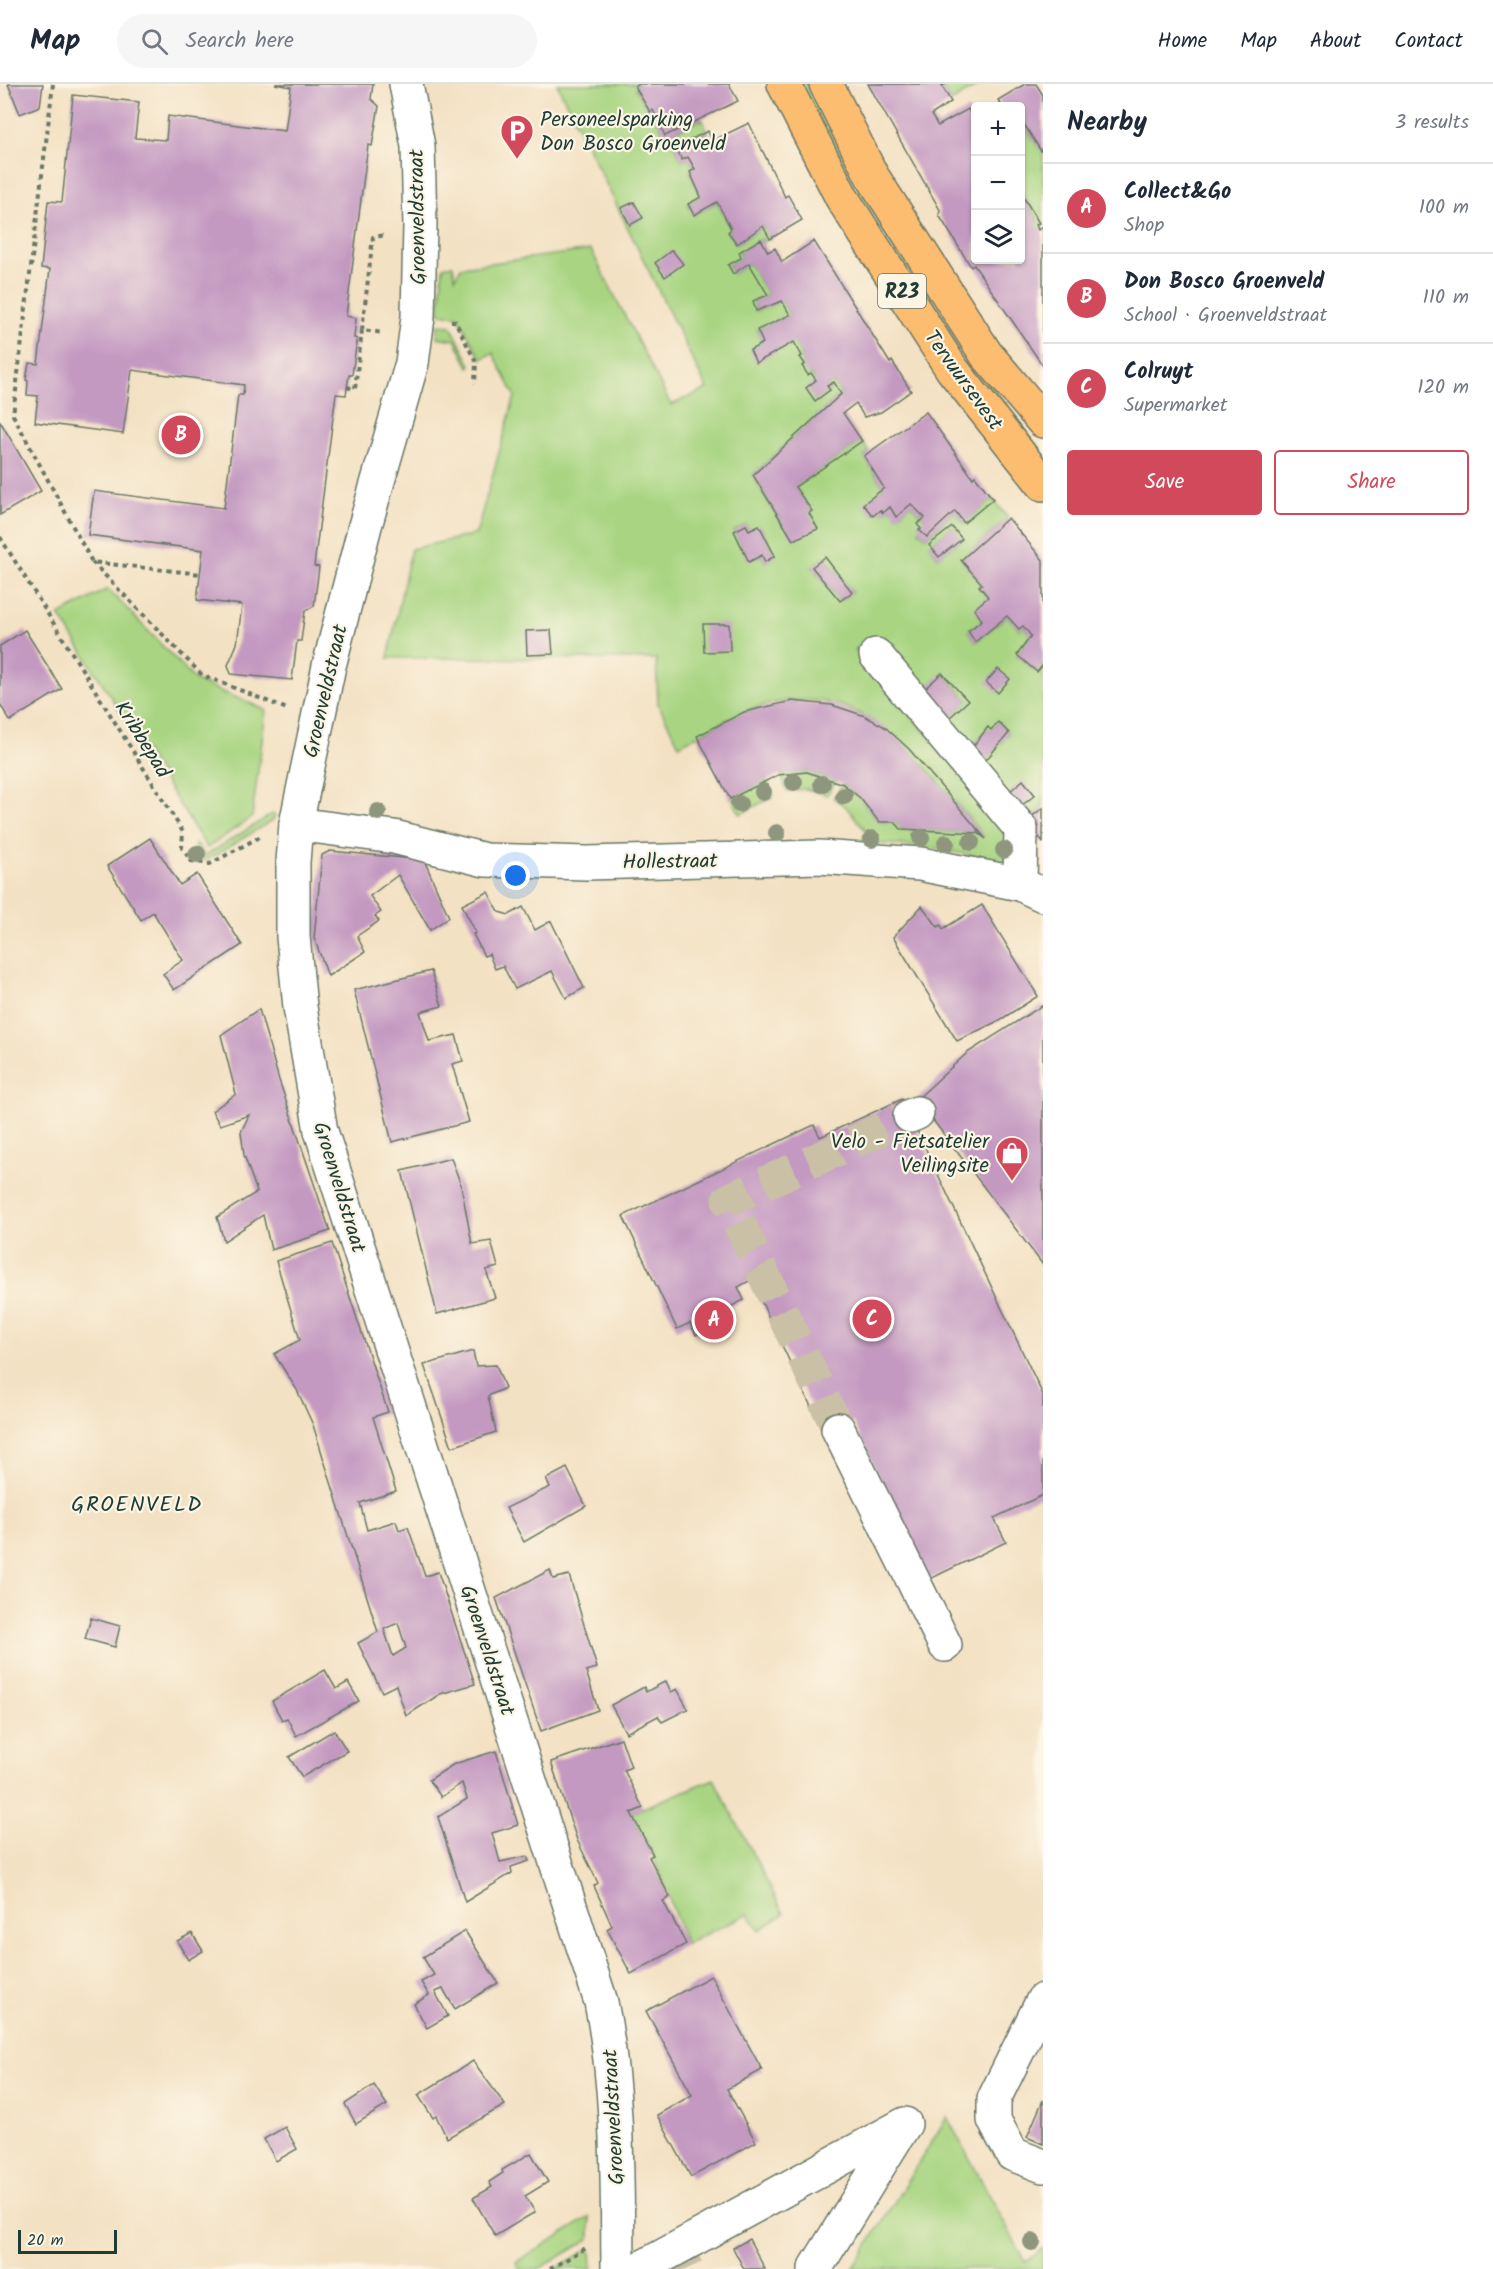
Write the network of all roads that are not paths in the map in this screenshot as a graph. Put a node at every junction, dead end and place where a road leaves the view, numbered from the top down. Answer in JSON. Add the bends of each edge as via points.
{"nodes":[{"id":1,"x":406,"y":84,"type":"edge"},
{"id":2,"x":784,"y":84,"type":"edge"},
{"id":3,"x":826,"y":84,"type":"edge"},
{"id":4,"x":1043,"y":421,"type":"edge"},
{"id":5,"x":1043,"y":484,"type":"edge"},
{"id":6,"x":876,"y":655,"type":"dead end"},
{"id":7,"x":296,"y":824,"type":"junction"},
{"id":8,"x":1031,"y":890,"type":"edge"},
{"id":9,"x":838,"y":1429,"type":"tunnel mouth"},
{"id":10,"x":945,"y":1645,"type":"dead end"},
{"id":11,"x":1043,"y":2000,"type":"edge"},
{"id":12,"x":1043,"y":2166,"type":"edge"},
{"id":13,"x":618,"y":2269,"type":"edge"},
{"id":14,"x":639,"y":2269,"type":"edge"},
{"id":15,"x":815,"y":2269,"type":"edge"}],
"edges":[{"from":1,"to":7,"type":"street","name":"Groenveldstraat","via":[[418,146],[420,226],[418,317],[412,363],[332,655]]},
{"from":2,"to":5,"type":"main road","name":"Tervuursevest","number":"R23","via":[[842,198],[952,369]]},
{"from":3,"to":4,"type":"main road","name":"Tervuursevest","number":"R23","via":[[873,176],[986,354]]},
{"from":6,"to":8,"type":"street","via":[[1021,830]]},
{"from":7,"to":8,"type":"street","name":"Hollestraat","via":[[394,837],[485,860],[587,863],[819,857],[921,864]]},
{"from":7,"to":13,"type":"street","name":"Groenveldstraat","via":[[293,937],[300,1007],[321,1131],[601,2002],[616,2118]]},
{"from":9,"to":10,"type":"street"},
{"from":11,"to":12,"type":"street","via":[[994,2099],[994,2120],[1012,2154]]},
{"from":14,"to":15,"type":"street","via":[[905,2124]]}]}
